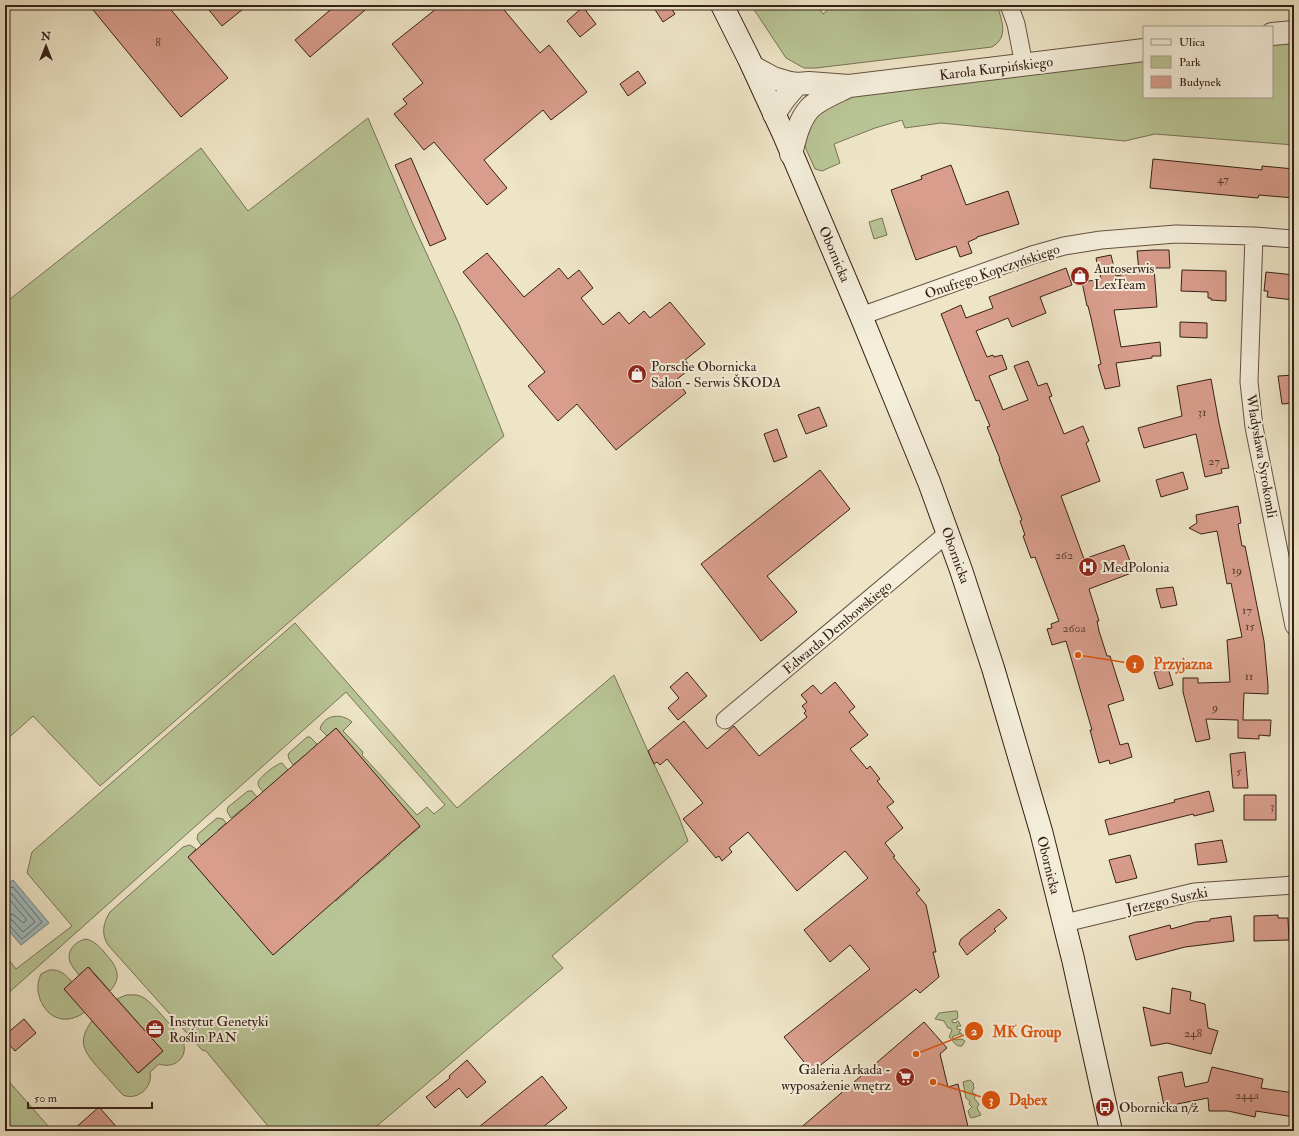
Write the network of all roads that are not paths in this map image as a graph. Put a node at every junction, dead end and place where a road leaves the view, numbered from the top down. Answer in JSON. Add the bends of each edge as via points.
{"nodes":[{"id":1,"x":722,"y":5,"type":"edge"},
{"id":2,"x":1009,"y":5,"type":"edge"},
{"id":3,"x":1294,"y":32,"type":"edge"},
{"id":4,"x":1273,"y":34,"type":"edge"},
{"id":5,"x":1143,"y":50,"type":"edge"},
{"id":6,"x":1024,"y":64,"type":"junction"},
{"id":7,"x":753,"y":67,"type":"junction"},
{"id":8,"x":797,"y":84,"type":"junction"},
{"id":9,"x":849,"y":86,"type":"junction"},
{"id":10,"x":810,"y":107,"type":"junction"},
{"id":11,"x":774,"y":114,"type":"junction"},
{"id":12,"x":791,"y":154,"type":"junction"},
{"id":13,"x":1254,"y":236,"type":"junction"},
{"id":14,"x":1294,"y":240,"type":"edge"},
{"id":15,"x":861,"y":316,"type":"junction"},
{"id":16,"x":948,"y":533,"type":"junction"},
{"id":17,"x":1294,"y":626,"type":"edge"},
{"id":18,"x":725,"y":720,"type":"dead end"},
{"id":19,"x":1294,"y":885,"type":"edge"},
{"id":20,"x":1065,"y":923,"type":"junction"},
{"id":21,"x":1111,"y":1131,"type":"edge"}],
"edges":[{"from":1,"to":7,"type":"main road","name":"Obornicka"},
{"from":2,"to":6,"type":"street","via":[[1016,24]]},
{"from":3,"to":4,"type":"main road"},
{"from":5,"to":6,"type":"main road","name":"Karola Kurpińskiego"},
{"from":6,"to":9,"type":"main road","name":"Karola Kurpińskiego"},
{"from":7,"to":8,"type":"main road","name":"Karola Kurpińskiego","via":[[773,78]]},
{"from":7,"to":11,"type":"main road","name":"Obornicka"},
{"from":8,"to":9,"type":"main road","name":"Karola Kurpińskiego"},
{"from":8,"to":11,"type":"main road"},
{"from":9,"to":10,"type":"main road","name":"Karola Kurpińskiego"},
{"from":10,"to":11,"type":"main road","name":"Karola Kurpińskiego"},
{"from":10,"to":12,"type":"main road","via":[[801,122]]},
{"from":11,"to":12,"type":"main road","name":"Obornicka"},
{"from":12,"to":15,"type":"main road","name":"Obornicka"},
{"from":13,"to":14,"type":"street","name":"Onufrego Kopczyńskiego"},
{"from":13,"to":15,"type":"street","name":"Onufrego Kopczyńskiego","via":[[1176,234],[1101,240],[1064,246]]},
{"from":13,"to":17,"type":"street","name":"Władysława Syrokomli","via":[[1249,382],[1254,427]]},
{"from":15,"to":16,"type":"main road","name":"Obornicka"},
{"from":16,"to":18,"type":"street","name":"Edwarda Dembowskiego"},
{"from":16,"to":20,"type":"main road","name":"Obornicka","via":[[1007,712]]},
{"from":19,"to":20,"type":"street","name":"Jerzego Suszki","via":[[1194,892]]},
{"from":20,"to":21,"type":"main road","name":"Obornicka"}]}
